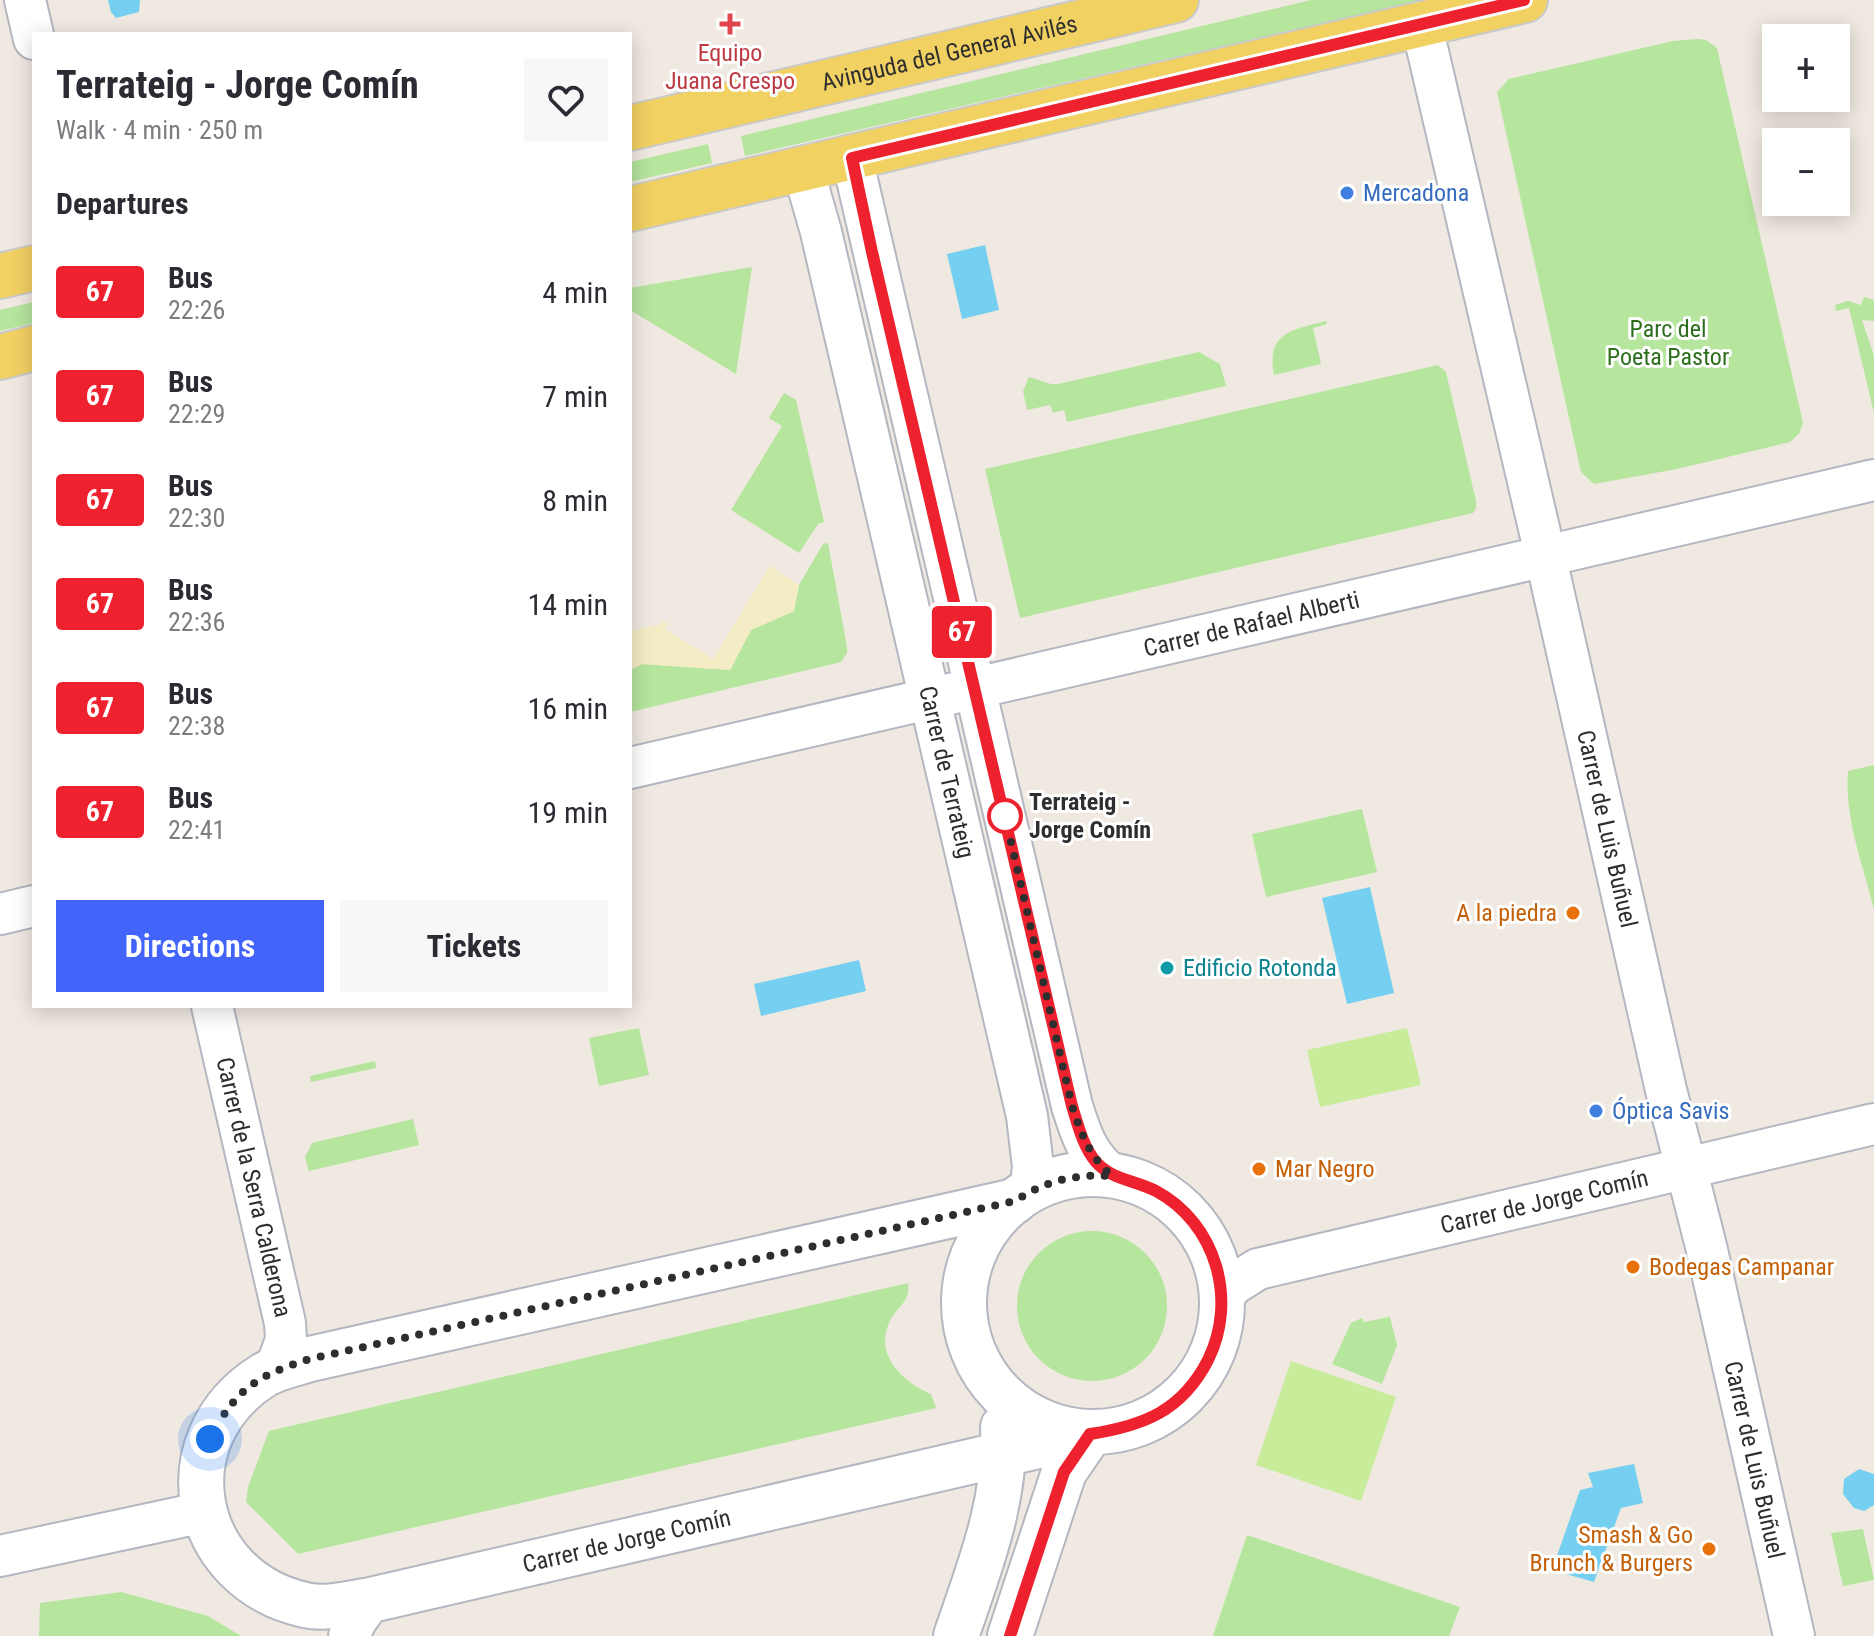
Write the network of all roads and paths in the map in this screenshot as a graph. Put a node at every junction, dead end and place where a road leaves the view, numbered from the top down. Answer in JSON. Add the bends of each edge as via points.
{"nodes":[{"id":1,"x":25,"y":0,"type":"edge"},
{"id":2,"x":1176,"y":0,"type":"edge"},
{"id":3,"x":1525,"y":0,"type":"edge"},
{"id":4,"x":1100,"y":9,"type":"edge"},
{"id":5,"x":1421,"y":22,"type":"junction"},
{"id":6,"x":32,"y":32,"type":"edge"},
{"id":7,"x":632,"y":127,"type":"edge"},
{"id":8,"x":852,"y":158,"type":"junction"},
{"id":9,"x":803,"y":169,"type":"junction"},
{"id":10,"x":632,"y":209,"type":"edge"},
{"id":11,"x":32,"y":268,"type":"edge"},
{"id":12,"x":0,"y":276,"type":"edge"},
{"id":13,"x":32,"y":349,"type":"edge"},
{"id":14,"x":0,"y":357,"type":"edge"},
{"id":15,"x":1874,"y":480,"type":"edge"},
{"id":16,"x":1545,"y":554,"type":"junction"},
{"id":17,"x":975,"y":688,"type":"junction"},
{"id":18,"x":930,"y":699,"type":"junction"},
{"id":19,"x":632,"y":768,"type":"edge"},
{"id":20,"x":32,"y":906,"type":"edge"},
{"id":21,"x":0,"y":914,"type":"edge"},
{"id":22,"x":212,"y":1008,"type":"edge"},
{"id":23,"x":1874,"y":1124,"type":"edge"},
{"id":24,"x":1687,"y":1167,"type":"junction"},
{"id":25,"x":1112,"y":1176,"type":"junction"},
{"id":26,"x":1023,"y":1196,"type":"junction"},
{"id":27,"x":1222,"y":1297,"type":"junction"},
{"id":28,"x":275,"y":1370,"type":"junction"},
{"id":29,"x":1001,"y":1393,"type":"junction"},
{"id":30,"x":1090,"y":1434,"type":"junction"},
{"id":31,"x":1003,"y":1453,"type":"junction"},
{"id":32,"x":204,"y":1512,"type":"junction"},
{"id":33,"x":0,"y":1556,"type":"edge"},
{"id":34,"x":360,"y":1618,"type":"edge"},
{"id":35,"x":956,"y":1636,"type":"edge"},
{"id":36,"x":1010,"y":1636,"type":"edge"},
{"id":37,"x":1794,"y":1636,"type":"edge"}],
"edges":[{"from":1,"to":6,"type":"street"},
{"from":2,"to":4,"type":"main road","name":"Avinguda del General Avilés"},
{"from":3,"to":5,"type":"main road"},
{"from":4,"to":7,"type":"main road","name":"Avinguda del General Avilés"},
{"from":5,"to":8,"type":"main road"},
{"from":5,"to":16,"type":"street","name":"Carrer de Luis Buñuel"},
{"from":8,"to":9,"type":"main road"},
{"from":8,"to":17,"type":"street","name":"Carrer de Terrateig"},
{"from":9,"to":10,"type":"main road"},
{"from":9,"to":18,"type":"street","name":"Carrer de Terrateig"},
{"from":11,"to":12,"type":"main road"},
{"from":13,"to":14,"type":"main road"},
{"from":15,"to":16,"type":"street","name":"Carrer de Rafael Alberti"},
{"from":16,"to":17,"type":"street","name":"Carrer de Rafael Alberti"},
{"from":16,"to":24,"type":"street","name":"Carrer de Luis Buñuel"},
{"from":17,"to":18,"type":"street","name":"Carrer de Rafael Alberti"},
{"from":17,"to":25,"type":"street","name":"Carrer de Terrateig","via":[[1072,1106],[1084,1142]]},
{"from":18,"to":19,"type":"street","name":"Carrer de Rafael Alberti"},
{"from":18,"to":26,"type":"street","name":"Carrer de Terrateig","via":[[1027,1116],[1033,1167]]},
{"from":20,"to":21,"type":"street"},
{"from":22,"to":28,"type":"street","name":"Carrer de la Serra Calderona","via":[[285,1323],[286,1340]]},
{"from":23,"to":24,"type":"street","name":"Carrer de Jorge Comín"},
{"from":24,"to":27,"type":"street","name":"Carrer de Jorge Comín","via":[[1258,1269]]},
{"from":24,"to":37,"type":"street","name":"Carrer de Luis Buñuel"},
{"from":25,"to":26,"type":"street","via":[[1057,1179]]},
{"from":25,"to":27,"type":"street","via":[[1158,1192],[1192,1220],[1210,1248]]},
{"from":26,"to":28,"type":"street","name":"Carrer de Jorge Comín"},
{"from":26,"to":29,"type":"street","via":[[990,1225],[976,1248],[964,1287],[966,1327],[980,1366]]},
{"from":27,"to":30,"type":"street","via":[[1216,1343],[1198,1379],[1164,1411],[1127,1428]]},
{"from":28,"to":32,"type":"street","name":"Carrer de Jorge Comín","via":[[223,1412],[201,1472]]},
{"from":29,"to":30,"type":"street","via":[[1030,1417]]},
{"from":29,"to":31,"type":"street"},
{"from":30,"to":31,"type":"street","name":"Carrer de Jorge Comín"},
{"from":30,"to":36,"type":"street","via":[[1064,1472]]},
{"from":31,"to":34,"type":"street","name":"Carrer de Jorge Comín"},
{"from":31,"to":35,"type":"street","via":[[995,1512]]},
{"from":32,"to":33,"type":"street"},
{"from":32,"to":34,"type":"street","name":"Carrer de Jorge Comín","via":[[215,1542],[240,1573],[306,1606],[328,1606]]}]}
